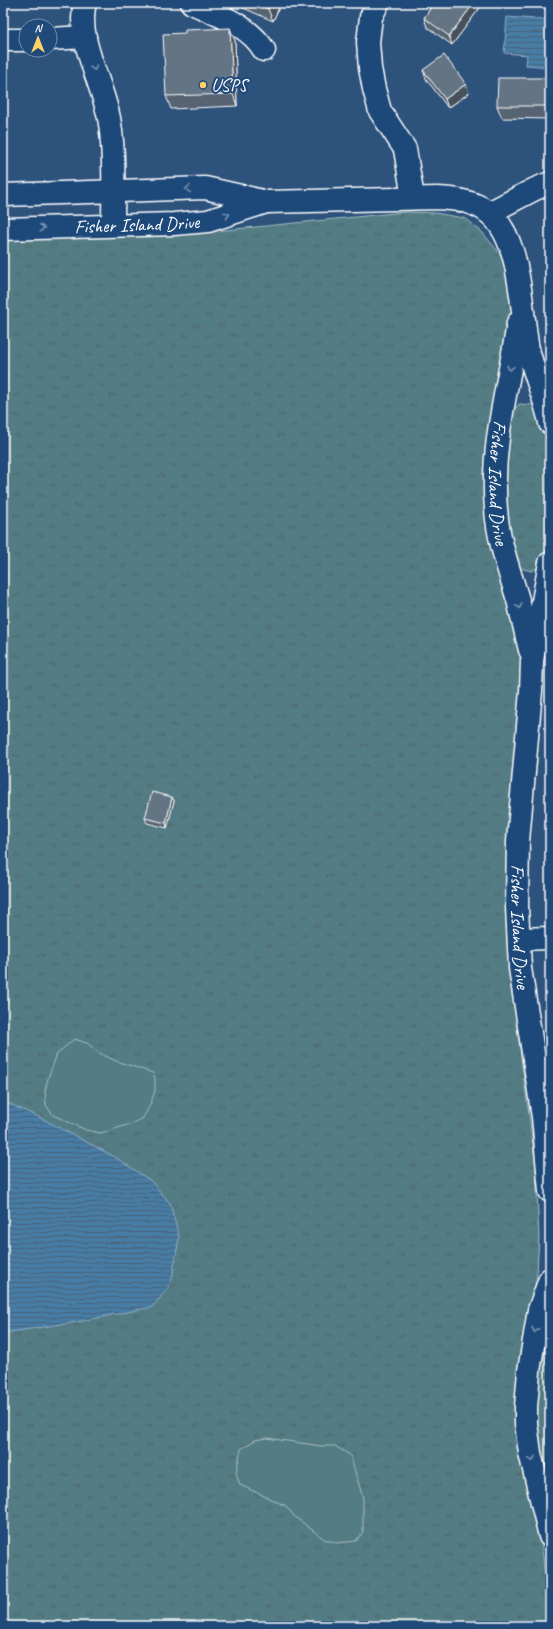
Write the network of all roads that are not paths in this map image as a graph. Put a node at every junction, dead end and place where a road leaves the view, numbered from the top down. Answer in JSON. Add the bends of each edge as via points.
{"nodes":[{"id":1,"x":85,"y":3,"type":"edge"},
{"id":2,"x":192,"y":3,"type":"edge"},
{"id":3,"x":378,"y":3,"type":"edge"},
{"id":4,"x":85,"y":37,"type":"junction"},
{"id":5,"x":58,"y":38,"type":"edge"},
{"id":6,"x":3,"y":40,"type":"edge"},
{"id":7,"x":18,"y":40,"type":"edge"},
{"id":8,"x":264,"y":50,"type":"dead end"},
{"id":9,"x":550,"y":183,"type":"edge"},
{"id":10,"x":113,"y":191,"type":"junction"},
{"id":11,"x":3,"y":194,"type":"edge"},
{"id":12,"x":413,"y":198,"type":"junction"},
{"id":13,"x":267,"y":202,"type":"junction"},
{"id":14,"x":489,"y":213,"type":"junction"},
{"id":15,"x":113,"y":225,"type":"junction"},
{"id":16,"x":3,"y":229,"type":"edge"},
{"id":17,"x":522,"y":302,"type":"junction"},
{"id":18,"x":542,"y":394,"type":"junction"},
{"id":19,"x":505,"y":396,"type":"junction"},
{"id":20,"x":550,"y":423,"type":"edge"},
{"id":21,"x":549,"y":569,"type":"edge"},
{"id":22,"x":510,"y":575,"type":"junction"},
{"id":23,"x":532,"y":661,"type":"junction"},
{"id":24,"x":550,"y":938,"type":"edge"},
{"id":25,"x":519,"y":939,"type":"junction"},
{"id":26,"x":550,"y":1191,"type":"edge"},
{"id":27,"x":550,"y":1279,"type":"edge"},
{"id":28,"x":546,"y":1500,"type":"edge"},
{"id":29,"x":550,"y":1536,"type":"edge"}],
"edges":[{"from":1,"to":4,"type":"street"},
{"from":2,"to":8,"type":"street","via":[[239,25],[260,43]]},
{"from":3,"to":12,"type":"street","via":[[371,17],[368,42],[370,68],[380,111],[405,149]]},
{"from":4,"to":5,"type":"street"},
{"from":4,"to":10,"type":"street","one_way":true,"via":[[110,124]]},
{"from":6,"to":7,"type":"street"},
{"from":9,"to":14,"type":"street"},
{"from":10,"to":11,"type":"street","name":"Fisher Island Drive"},
{"from":13,"to":10,"type":"street","name":"Fisher Island Drive","one_way":true,"via":[[205,188]]},
{"from":10,"to":15,"type":"street"},
{"from":12,"to":13,"type":"street","name":"Fisher Island Drive"},
{"from":12,"to":14,"type":"street","name":"Fisher Island Drive","via":[[463,201],[481,207]]},
{"from":15,"to":13,"type":"street","name":"Fisher Island Drive","one_way":true,"via":[[208,221]]},
{"from":14,"to":17,"type":"street","name":"Fisher Island Drive","via":[[503,231],[514,257]]},
{"from":16,"to":15,"type":"street","name":"Fisher Island Drive","one_way":true},
{"from":17,"to":18,"type":"street","name":"Fisher Island Drive","via":[[528,349]]},
{"from":17,"to":19,"type":"street","name":"Fisher Island Drive","one_way":true},
{"from":18,"to":19,"type":"street"},
{"from":18,"to":20,"type":"street","name":"Fisher Island Drive"},
{"from":19,"to":22,"type":"street","name":"Fisher Island Drive","via":[[495,455],[494,493],[498,531]]},
{"from":21,"to":22,"type":"street"},
{"from":21,"to":23,"type":"street","name":"Fisher Island Drive"},
{"from":22,"to":23,"type":"street","name":"Fisher Island Drive","one_way":true},
{"from":23,"to":25,"type":"street","name":"Fisher Island Drive","via":[[518,841]]},
{"from":24,"to":25,"type":"street"},
{"from":25,"to":26,"type":"street","name":"Fisher Island Drive","via":[[520,968],[543,1117]]},
{"from":27,"to":28,"type":"street","one_way":true,"via":[[539,1310],[526,1407],[528,1438]]},
{"from":28,"to":29,"type":"street"}]}
